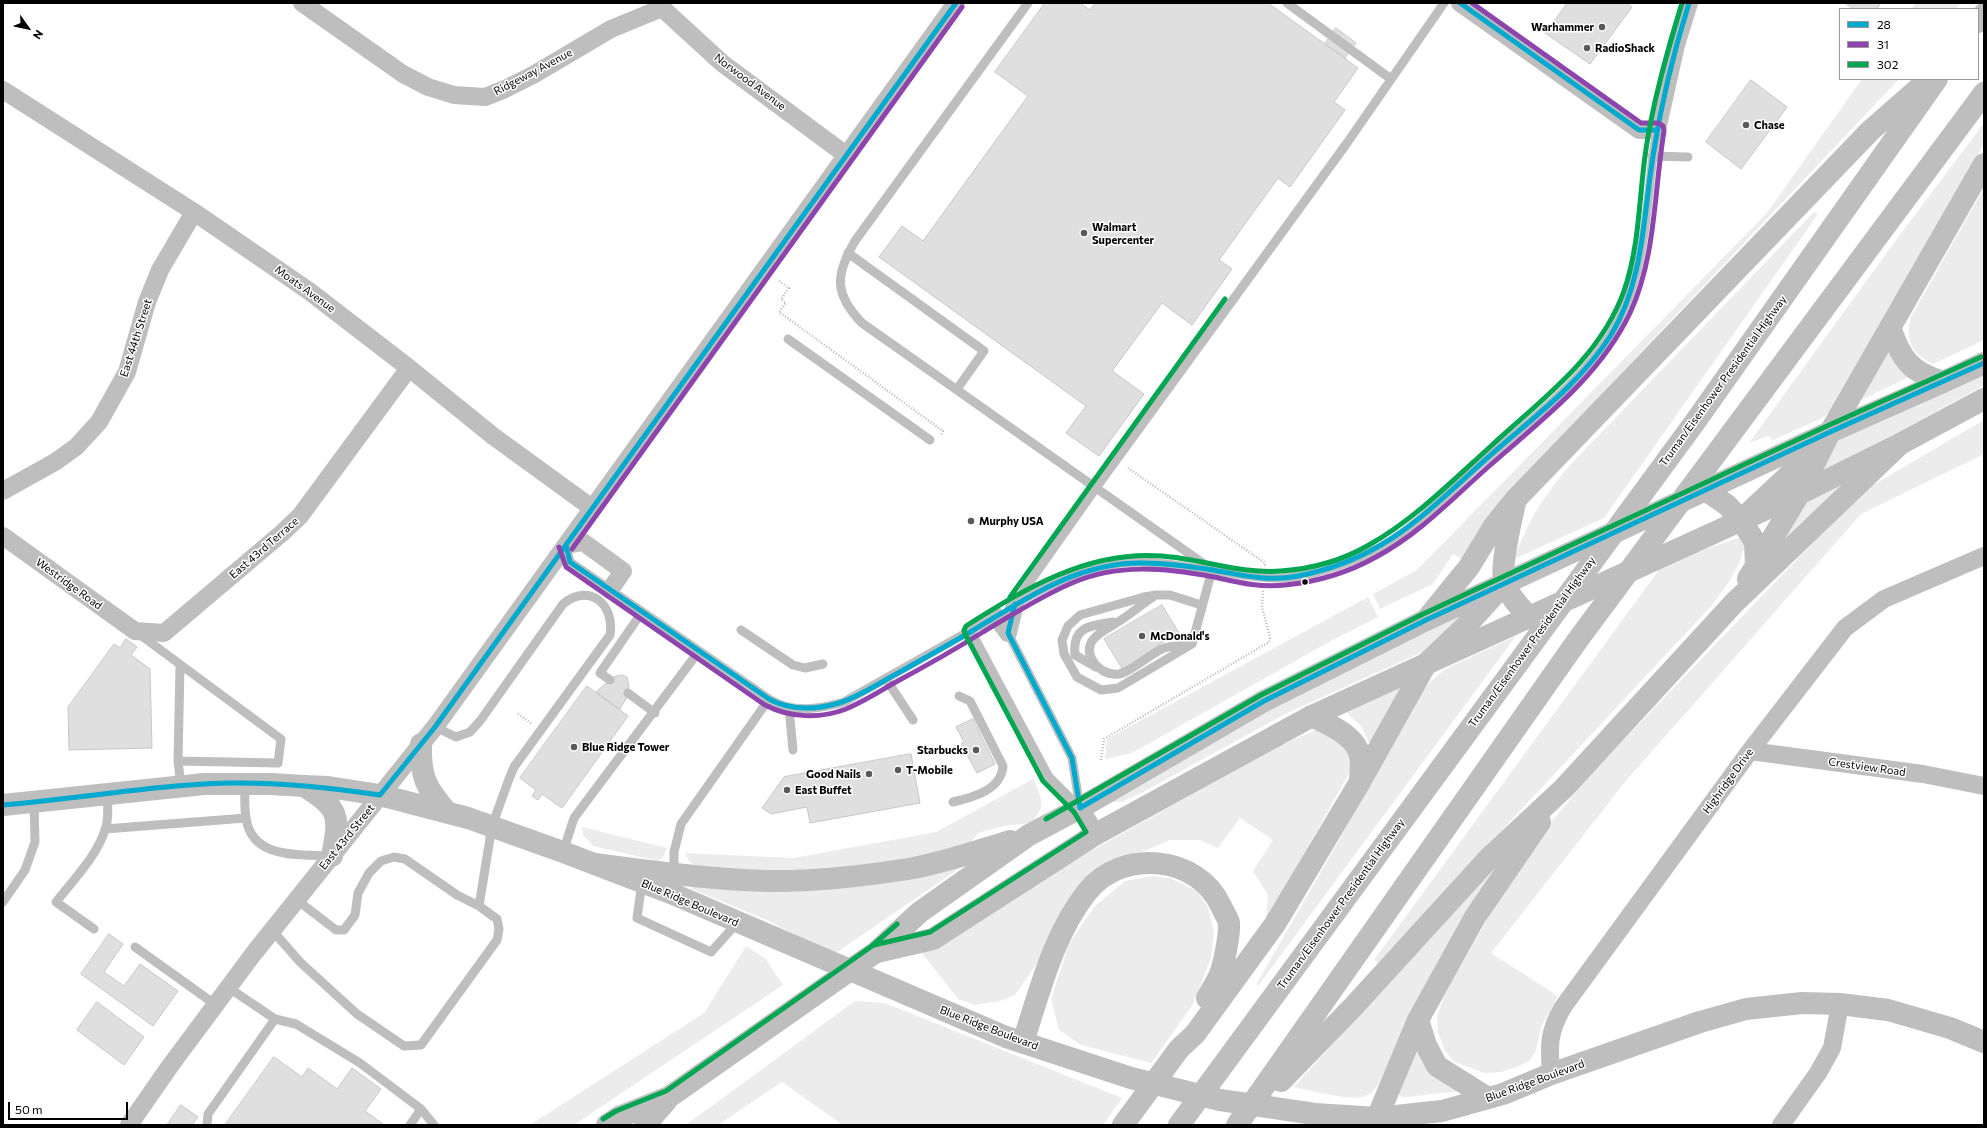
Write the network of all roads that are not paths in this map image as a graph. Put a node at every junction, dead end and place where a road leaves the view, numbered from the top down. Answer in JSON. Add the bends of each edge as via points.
{"nodes":[{"id":1,"x":302,"y":3,"type":"edge"},
{"id":2,"x":956,"y":3,"type":"edge"},
{"id":3,"x":1028,"y":3,"type":"edge"},
{"id":4,"x":1287,"y":3,"type":"edge"},
{"id":5,"x":1444,"y":3,"type":"edge"},
{"id":6,"x":1460,"y":3,"type":"edge"},
{"id":7,"x":1689,"y":3,"type":"edge"},
{"id":8,"x":660,"y":6,"type":"edge"},
{"id":9,"x":1391,"y":79,"type":"junction"},
{"id":10,"x":1928,"y":80,"type":"edge"},
{"id":11,"x":1936,"y":80,"type":"edge"},
{"id":12,"x":3,"y":90,"type":"edge"},
{"id":13,"x":1984,"y":92,"type":"edge"},
{"id":14,"x":1657,"y":130,"type":"junction"},
{"id":15,"x":846,"y":155,"type":"junction"},
{"id":16,"x":1652,"y":156,"type":"junction"},
{"id":17,"x":1688,"y":157,"type":"dead end"},
{"id":18,"x":1984,"y":164,"type":"edge"},
{"id":19,"x":194,"y":212,"type":"junction"},
{"id":20,"x":848,"y":253,"type":"junction"},
{"id":21,"x":1890,"y":327,"type":"junction"},
{"id":22,"x":788,"y":339,"type":"dead end"},
{"id":23,"x":1984,"y":363,"type":"edge"},
{"id":24,"x":410,"y":368,"type":"junction"},
{"id":25,"x":1943,"y":382,"type":"junction"},
{"id":26,"x":957,"y":389,"type":"junction"},
{"id":27,"x":1984,"y":399,"type":"edge"},
{"id":28,"x":1830,"y":432,"type":"junction"},
{"id":29,"x":930,"y":440,"type":"dead end"},
{"id":30,"x":1900,"y":444,"type":"junction"},
{"id":31,"x":1096,"y":488,"type":"junction"},
{"id":32,"x":1705,"y":490,"type":"junction"},
{"id":33,"x":3,"y":491,"type":"edge"},
{"id":34,"x":1799,"y":494,"type":"junction"},
{"id":35,"x":1516,"y":500,"type":"junction"},
{"id":36,"x":592,"y":508,"type":"junction"},
{"id":37,"x":1741,"y":520,"type":"junction"},
{"id":38,"x":3,"y":536,"type":"edge"},
{"id":39,"x":566,"y":545,"type":"junction"},
{"id":40,"x":1984,"y":556,"type":"edge"},
{"id":41,"x":1756,"y":566,"type":"junction"},
{"id":42,"x":1212,"y":570,"type":"junction"},
{"id":43,"x":1504,"y":584,"type":"junction"},
{"id":44,"x":610,"y":590,"type":"joint"},
{"id":45,"x":1156,"y":595,"type":"junction"},
{"id":46,"x":1734,"y":603,"type":"junction"},
{"id":47,"x":1014,"y":604,"type":"junction"},
{"id":48,"x":1201,"y":605,"type":"junction"},
{"id":49,"x":642,"y":612,"type":"junction"},
{"id":50,"x":996,"y":616,"type":"junction"},
{"id":51,"x":1529,"y":617,"type":"junction"},
{"id":52,"x":1426,"y":620,"type":"junction"},
{"id":53,"x":1120,"y":621,"type":"junction"},
{"id":54,"x":741,"y":630,"type":"dead end"},
{"id":55,"x":135,"y":631,"type":"junction"},
{"id":56,"x":971,"y":632,"type":"junction"},
{"id":57,"x":1008,"y":633,"type":"junction"},
{"id":58,"x":1192,"y":644,"type":"junction"},
{"id":59,"x":699,"y":651,"type":"junction"},
{"id":60,"x":824,"y":664,"type":"dead end"},
{"id":61,"x":1426,"y":664,"type":"junction"},
{"id":62,"x":180,"y":666,"type":"junction"},
{"id":63,"x":1099,"y":670,"type":"junction"},
{"id":64,"x":886,"y":679,"type":"junction"},
{"id":65,"x":610,"y":680,"type":"dead end"},
{"id":66,"x":628,"y":693,"type":"dead end"},
{"id":67,"x":959,"y":696,"type":"dead end"},
{"id":68,"x":769,"y":699,"type":"junction"},
{"id":69,"x":789,"y":708,"type":"junction"},
{"id":70,"x":655,"y":712,"type":"junction"},
{"id":71,"x":1312,"y":716,"type":"junction"},
{"id":72,"x":914,"y":720,"type":"dead end"},
{"id":73,"x":434,"y":727,"type":"junction"},
{"id":74,"x":421,"y":744,"type":"junction"},
{"id":75,"x":793,"y":750,"type":"dead end"},
{"id":76,"x":1750,"y":751,"type":"junction"},
{"id":77,"x":178,"y":761,"type":"junction"},
{"id":78,"x":230,"y":775,"type":"junction"},
{"id":79,"x":1360,"y":782,"type":"junction"},
{"id":80,"x":181,"y":786,"type":"junction"},
{"id":81,"x":304,"y":786,"type":"junction"},
{"id":82,"x":1984,"y":786,"type":"edge"},
{"id":83,"x":1564,"y":788,"type":"junction"},
{"id":84,"x":108,"y":795,"type":"junction"},
{"id":85,"x":380,"y":795,"type":"junction"},
{"id":86,"x":953,"y":802,"type":"dead end"},
{"id":87,"x":34,"y":803,"type":"junction"},
{"id":88,"x":3,"y":805,"type":"edge"},
{"id":89,"x":1080,"y":808,"type":"junction"},
{"id":90,"x":447,"y":812,"type":"junction"},
{"id":91,"x":246,"y":818,"type":"junction"},
{"id":92,"x":492,"y":826,"type":"junction"},
{"id":93,"x":105,"y":829,"type":"junction"},
{"id":94,"x":1096,"y":834,"type":"junction"},
{"id":95,"x":1029,"y":835,"type":"junction"},
{"id":96,"x":564,"y":852,"type":"junction"},
{"id":97,"x":332,"y":856,"type":"junction"},
{"id":98,"x":595,"y":864,"type":"junction"},
{"id":99,"x":674,"y":875,"type":"junction"},
{"id":100,"x":642,"y":882,"type":"junction"},
{"id":101,"x":296,"y":900,"type":"junction"},
{"id":102,"x":3,"y":902,"type":"edge"},
{"id":103,"x":479,"y":906,"type":"junction"},
{"id":104,"x":737,"y":923,"type":"junction"},
{"id":105,"x":94,"y":929,"type":"dead end"},
{"id":106,"x":272,"y":930,"type":"junction"},
{"id":107,"x":135,"y":947,"type":"dead end"},
{"id":108,"x":876,"y":952,"type":"junction"},
{"id":109,"x":228,"y":988,"type":"junction"},
{"id":110,"x":1840,"y":1004,"type":"junction"},
{"id":111,"x":216,"y":1005,"type":"junction"},
{"id":112,"x":275,"y":1019,"type":"junction"},
{"id":113,"x":1418,"y":1020,"type":"junction"},
{"id":114,"x":1023,"y":1042,"type":"junction"},
{"id":115,"x":1984,"y":1042,"type":"edge"},
{"id":116,"x":1179,"y":1050,"type":"junction"},
{"id":117,"x":1551,"y":1074,"type":"junction"},
{"id":118,"x":669,"y":1097,"type":"junction"},
{"id":119,"x":1488,"y":1098,"type":"junction"},
{"id":120,"x":421,"y":1109,"type":"junction"},
{"id":121,"x":1377,"y":1118,"type":"junction"},
{"id":122,"x":129,"y":1125,"type":"edge"},
{"id":123,"x":207,"y":1125,"type":"edge"},
{"id":124,"x":410,"y":1125,"type":"edge"},
{"id":125,"x":434,"y":1125,"type":"edge"},
{"id":126,"x":607,"y":1125,"type":"edge"},
{"id":127,"x":645,"y":1125,"type":"edge"},
{"id":128,"x":1123,"y":1125,"type":"edge"},
{"id":129,"x":1179,"y":1125,"type":"edge"},
{"id":130,"x":1238,"y":1125,"type":"edge"},
{"id":131,"x":1781,"y":1125,"type":"edge"}],
"edges":[{"from":1,"to":8,"type":"street","name":"Ridgeway Avenue","via":[[403,74],[428,87],[454,95],[485,97],[533,75],[611,29]]},
{"from":2,"to":15,"type":"street","name":"East 43rd Street"},
{"from":3,"to":20,"type":"lane"},
{"from":4,"to":9,"type":"lane"},
{"from":5,"to":9,"type":"lane"},
{"from":6,"to":14,"type":"street","via":[[1638,130]]},
{"from":7,"to":14,"type":"street","via":[[1676,45]]},
{"from":8,"to":15,"type":"street","name":"Norwood Avenue","via":[[722,62]]},
{"from":9,"to":31,"type":"lane"},
{"from":10,"to":35,"type":"main road","via":[[1864,137]]},
{"from":11,"to":129,"type":"main road","name":"Truman/Eisenhower Presidential Highway","via":[[1695,422]]},
{"from":12,"to":19,"type":"street","name":"Moats Avenue"},
{"from":13,"to":130,"type":"main road","via":[[1577,641]]},
{"from":14,"to":16,"type":"lane"},
{"from":15,"to":36,"type":"street","name":"East 43rd Street"},
{"from":16,"to":17,"type":"lane"},
{"from":16,"to":42,"type":"lane","via":[[1642,245],[1632,290],[1607,341],[1563,391],[1420,518],[1369,553],[1318,570],[1283,578],[1262,578]]},
{"from":18,"to":21,"type":"main road"},
{"from":19,"to":24,"type":"street","name":"Moats Avenue","via":[[309,291]]},
{"from":19,"to":33,"type":"street","name":"East 44th Street","via":[[160,270],[147,302],[127,372],[99,422],[76,447],[55,462]]},
{"from":20,"to":26,"type":"lane","via":[[839,287],[848,309],[862,323]]},
{"from":20,"to":26,"type":"lane","via":[[984,351]]},
{"from":21,"to":25,"type":"main road","via":[[1898,349],[1909,364],[1924,376]]},
{"from":21,"to":28,"type":"main road"},
{"from":22,"to":29,"type":"lane"},
{"from":23,"to":25,"type":"main road"},
{"from":24,"to":36,"type":"street","name":"Moats Avenue","via":[[493,436]]},
{"from":24,"to":55,"type":"street","name":"East 43rd Terrace","via":[[300,516],[164,633]]},
{"from":25,"to":28,"type":"main road"},
{"from":26,"to":31,"type":"lane"},
{"from":27,"to":30,"type":"main road"},
{"from":28,"to":32,"type":"main road"},
{"from":28,"to":34,"type":"main road"},
{"from":28,"to":37,"type":"main road","via":[[1804,462]]},
{"from":30,"to":34,"type":"main road"},
{"from":30,"to":46,"type":"main road"},
{"from":31,"to":42,"type":"lane"},
{"from":31,"to":47,"type":"lane"},
{"from":32,"to":37,"type":"main road","via":[[1727,505]]},
{"from":32,"to":43,"type":"main road"},
{"from":34,"to":37,"type":"main road"},
{"from":34,"to":41,"type":"main road"},
{"from":35,"to":43,"type":"main road","via":[[1504,566]]},
{"from":35,"to":52,"type":"main road","via":[[1494,526],[1469,567]]},
{"from":36,"to":39,"type":"street","name":"East 43rd Street"},
{"from":37,"to":41,"type":"main road","via":[[1755,542]]},
{"from":37,"to":51,"type":"main road"},
{"from":38,"to":55,"type":"street","name":"Westridge Road"},
{"from":39,"to":44,"type":"street","via":[[583,542],[623,571]]},
{"from":39,"to":73,"type":"street","name":"East 43rd Street"},
{"from":40,"to":76,"type":"street","name":"Highridge Drive","via":[[1884,599],[1845,628]]},
{"from":41,"to":46,"type":"main road"},
{"from":42,"to":47,"type":"lane","via":[[1158,562],[1111,564],[1064,579]]},
{"from":42,"to":48,"type":"lane"},
{"from":43,"to":51,"type":"main road"},
{"from":43,"to":52,"type":"main road"},
{"from":43,"to":61,"type":"main road","via":[[1468,624]]},
{"from":44,"to":49,"type":"lane"},
{"from":45,"to":48,"type":"lane","via":[[1170,595]]},
{"from":45,"to":53,"type":"lane"},
{"from":45,"to":58,"type":"lane","via":[[1080,615],[1068,626],[1062,640],[1064,654],[1077,677],[1101,690],[1118,688]]},
{"from":46,"to":83,"type":"main road"},
{"from":47,"to":50,"type":"lane"},
{"from":47,"to":57,"type":"street"},
{"from":48,"to":58,"type":"lane"},
{"from":49,"to":59,"type":"lane"},
{"from":49,"to":65,"type":"lane","via":[[600,673]]},
{"from":50,"to":56,"type":"lane"},
{"from":50,"to":57,"type":"street"},
{"from":51,"to":61,"type":"main road"},
{"from":52,"to":89,"type":"main road","via":[[1264,701]]},
{"from":53,"to":63,"type":"lane","via":[[1096,634],[1092,642],[1089,653]]},
{"from":53,"to":63,"type":"lane","via":[[1088,627],[1075,639],[1075,655]]},
{"from":54,"to":60,"type":"lane","via":[[793,665],[805,668]]},
{"from":55,"to":62,"type":"lane"},
{"from":56,"to":64,"type":"lane"},
{"from":56,"to":89,"type":"lane","via":[[1049,777]]},
{"from":57,"to":89,"type":"lane","via":[[1072,758]]},
{"from":58,"to":63,"type":"lane","via":[[1164,648],[1120,674]]},
{"from":59,"to":68,"type":"lane"},
{"from":59,"to":70,"type":"lane"},
{"from":61,"to":71,"type":"main road"},
{"from":61,"to":79,"type":"main road"},
{"from":62,"to":77,"type":"lane"},
{"from":62,"to":78,"type":"lane","via":[[281,739],[278,763]]},
{"from":64,"to":69,"type":"lane","via":[[844,702],[823,708]]},
{"from":64,"to":72,"type":"lane"},
{"from":66,"to":70,"type":"lane"},
{"from":67,"to":86,"type":"lane","via":[[970,701],[1003,766],[1000,780],[994,786]]},
{"from":68,"to":69,"type":"lane"},
{"from":68,"to":99,"type":"lane","via":[[680,824],[674,852]]},
{"from":69,"to":75,"type":"lane"},
{"from":70,"to":96,"type":"lane","via":[[574,818]]},
{"from":71,"to":79,"type":"main road","via":[[1334,727],[1352,741],[1360,756]]},
{"from":71,"to":94,"type":"main road"},
{"from":73,"to":74,"type":"street","name":"East 43rd Street"},
{"from":73,"to":92,"type":"lane","via":[[456,737],[470,732],[563,604],[572,597],[584,594],[594,598],[610,615],[610,635],[514,767]]},
{"from":74,"to":85,"type":"street","name":"East 43rd Street"},
{"from":74,"to":90,"type":"main road","via":[[421,772],[431,795]]},
{"from":76,"to":82,"type":"street","name":"Crestview Road","via":[[1923,774]]},
{"from":76,"to":117,"type":"street","name":"Highridge Drive","via":[[1563,1007],[1554,1022],[1549,1041]]},
{"from":77,"to":78,"type":"lane"},
{"from":77,"to":80,"type":"lane"},
{"from":78,"to":80,"type":"main road","name":"Blue Ridge Boulevard"},
{"from":78,"to":81,"type":"main road","name":"Blue Ridge Boulevard"},
{"from":78,"to":91,"type":"lane"},
{"from":79,"to":116,"type":"main road","via":[[1275,924],[1195,1034]]},
{"from":80,"to":84,"type":"main road","name":"Blue Ridge Boulevard"},
{"from":81,"to":85,"type":"main road","name":"Blue Ridge Boulevard"},
{"from":81,"to":97,"type":"main road","via":[[323,798],[335,813],[337,825]]},
{"from":83,"to":113,"type":"main road","via":[[1474,917]]},
{"from":83,"to":130,"type":"main road","via":[[1490,857],[1353,1007]]},
{"from":84,"to":87,"type":"main road","name":"Blue Ridge Boulevard"},
{"from":84,"to":93,"type":"lane"},
{"from":85,"to":90,"type":"main road","name":"Blue Ridge Boulevard"},
{"from":85,"to":97,"type":"street","name":"East 43rd Street"},
{"from":87,"to":88,"type":"main road","name":"Blue Ridge Boulevard"},
{"from":87,"to":102,"type":"lane","via":[[35,842],[25,870]]},
{"from":89,"to":94,"type":"street"},
{"from":89,"to":95,"type":"main road"},
{"from":90,"to":92,"type":"main road","name":"Blue Ridge Boulevard"},
{"from":91,"to":93,"type":"lane"},
{"from":91,"to":97,"type":"lane","via":[[251,836],[259,844],[276,852]]},
{"from":92,"to":96,"type":"main road","name":"Blue Ridge Boulevard"},
{"from":92,"to":103,"type":"lane"},
{"from":93,"to":105,"type":"lane","via":[[95,851],[56,902]]},
{"from":94,"to":108,"type":"main road","via":[[933,939]]},
{"from":95,"to":99,"type":"main road","via":[[909,869],[849,877],[767,881]]},
{"from":95,"to":108,"type":"main road","via":[[920,912]]},
{"from":96,"to":98,"type":"main road","name":"Blue Ridge Boulevard"},
{"from":97,"to":101,"type":"street","name":"East 43rd Street"},
{"from":98,"to":99,"type":"main road"},
{"from":98,"to":100,"type":"main road","name":"Blue Ridge Boulevard"},
{"from":100,"to":104,"type":"main road","name":"Blue Ridge Boulevard"},
{"from":100,"to":104,"type":"lane","via":[[636,918],[711,952]]},
{"from":101,"to":103,"type":"lane","via":[[336,930],[344,930],[355,915],[358,893],[369,873],[381,861],[394,857],[404,859],[457,895]]},
{"from":101,"to":106,"type":"street","name":"East 43rd Street"},
{"from":103,"to":106,"type":"lane","via":[[497,919],[497,940],[421,1045],[414,1046],[404,1046],[358,1014],[300,962]]},
{"from":104,"to":114,"type":"main road","name":"Blue Ridge Boulevard"},
{"from":106,"to":109,"type":"street","name":"East 43rd Street"},
{"from":107,"to":111,"type":"lane"},
{"from":108,"to":118,"type":"main road"},
{"from":109,"to":111,"type":"street","name":"East 43rd Street"},
{"from":109,"to":112,"type":"lane"},
{"from":110,"to":115,"type":"main road","name":"Blue Ridge Boulevard","via":[[1888,1010],[1950,1028]]},
{"from":110,"to":117,"type":"main road","name":"Blue Ridge Boulevard","via":[[1802,1003],[1746,1009],[1700,1022]]},
{"from":110,"to":131,"type":"street","via":[[1832,1048],[1818,1073]]},
{"from":111,"to":122,"type":"street","name":"East 43rd Street"},
{"from":112,"to":120,"type":"lane","via":[[296,1024],[360,1063]]},
{"from":112,"to":123,"type":"lane","via":[[208,1114]]},
{"from":113,"to":119,"type":"main road","via":[[1426,1045],[1437,1066]]},
{"from":113,"to":121,"type":"main road"},
{"from":114,"to":116,"type":"main road","via":[[1057,941],[1087,891],[1106,874],[1129,864],[1150,862],[1167,864],[1197,876],[1217,897],[1229,923],[1220,974]]},
{"from":114,"to":121,"type":"main road","name":"Blue Ridge Boulevard","via":[[1131,1078],[1220,1100],[1315,1114]]},
{"from":116,"to":128,"type":"main road"},
{"from":117,"to":119,"type":"main road","name":"Blue Ridge Boulevard"},
{"from":118,"to":126,"type":"main road","via":[[619,1117]]},
{"from":118,"to":127,"type":"main road"},
{"from":119,"to":121,"type":"main road","name":"Blue Ridge Boulevard","via":[[1442,1111]]},
{"from":120,"to":124,"type":"lane"},
{"from":120,"to":125,"type":"lane"}]}
